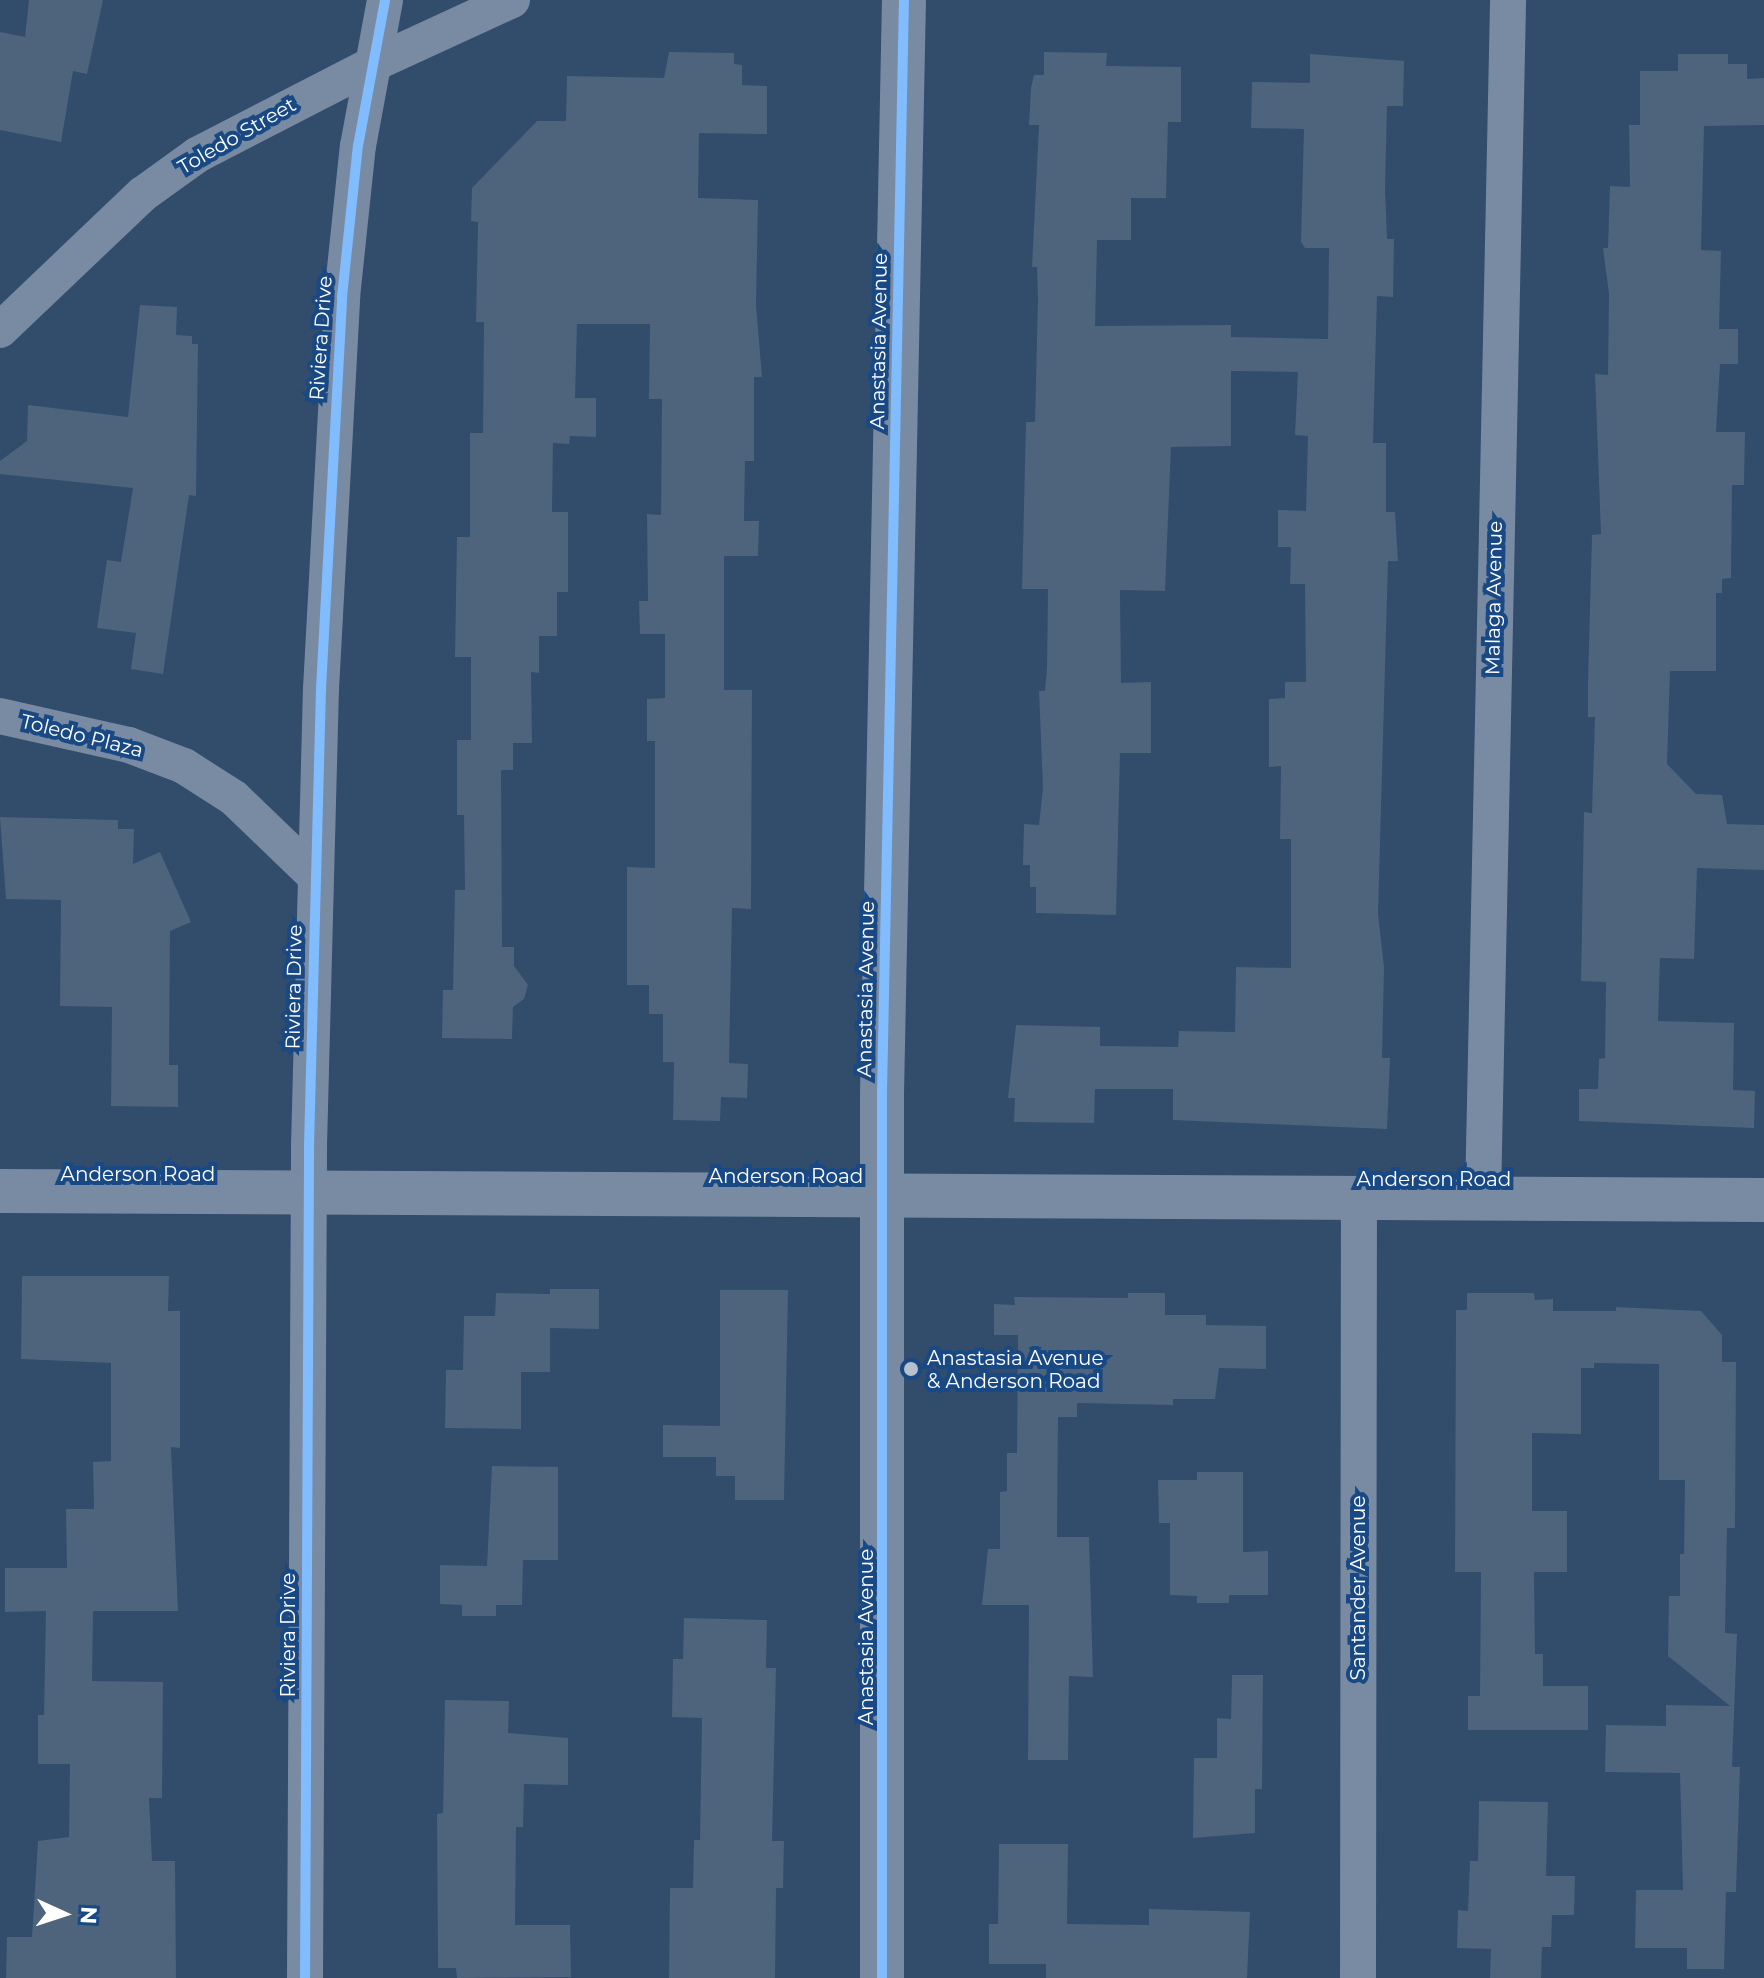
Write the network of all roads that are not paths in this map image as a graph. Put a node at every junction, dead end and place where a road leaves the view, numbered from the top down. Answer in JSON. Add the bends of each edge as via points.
{"nodes":[{"id":1,"x":385,"y":0,"type":"edge"},
{"id":2,"x":512,"y":0,"type":"edge"},
{"id":3,"x":904,"y":0,"type":"edge"},
{"id":4,"x":1508,"y":0,"type":"edge"},
{"id":5,"x":373,"y":64,"type":"junction"},
{"id":6,"x":0,"y":330,"type":"edge"},
{"id":7,"x":0,"y":716,"type":"edge"},
{"id":8,"x":314,"y":875,"type":"junction"},
{"id":9,"x":0,"y":1191,"type":"edge"},
{"id":10,"x":308,"y":1193,"type":"junction"},
{"id":11,"x":883,"y":1195,"type":"junction"},
{"id":12,"x":1359,"y":1197,"type":"junction"},
{"id":13,"x":1483,"y":1197,"type":"junction"},
{"id":14,"x":1764,"y":1200,"type":"edge"},
{"id":15,"x":305,"y":1978,"type":"edge"},
{"id":16,"x":882,"y":1978,"type":"edge"},
{"id":17,"x":1358,"y":1978,"type":"edge"}],
"edges":[{"from":1,"to":5,"type":"street","name":"Riviera Drive"},
{"from":2,"to":5,"type":"street","name":"Toledo Street"},
{"from":3,"to":11,"type":"street","name":"Anastasia Avenue"},
{"from":4,"to":13,"type":"street","name":"Malaga Avenue"},
{"from":5,"to":6,"type":"street","name":"Toledo Street","via":[[226,137],[160,181]]},
{"from":5,"to":8,"type":"street","name":"Riviera Drive","via":[[358,146],[340,326]]},
{"from":7,"to":8,"type":"street","name":"Toledo Plaza","via":[[129,745],[184,766],[234,798]]},
{"from":8,"to":10,"type":"street","name":"Riviera Drive"},
{"from":9,"to":10,"type":"street","name":"Anderson Road"},
{"from":10,"to":11,"type":"street","name":"Anderson Road"},
{"from":10,"to":15,"type":"street","name":"Riviera Drive"},
{"from":11,"to":12,"type":"street","name":"Anderson Road"},
{"from":11,"to":16,"type":"street","name":"Anastasia Avenue"},
{"from":12,"to":13,"type":"street","name":"Anderson Road"},
{"from":12,"to":17,"type":"street","name":"Santander Avenue"},
{"from":13,"to":14,"type":"street","name":"Anderson Road"}]}
